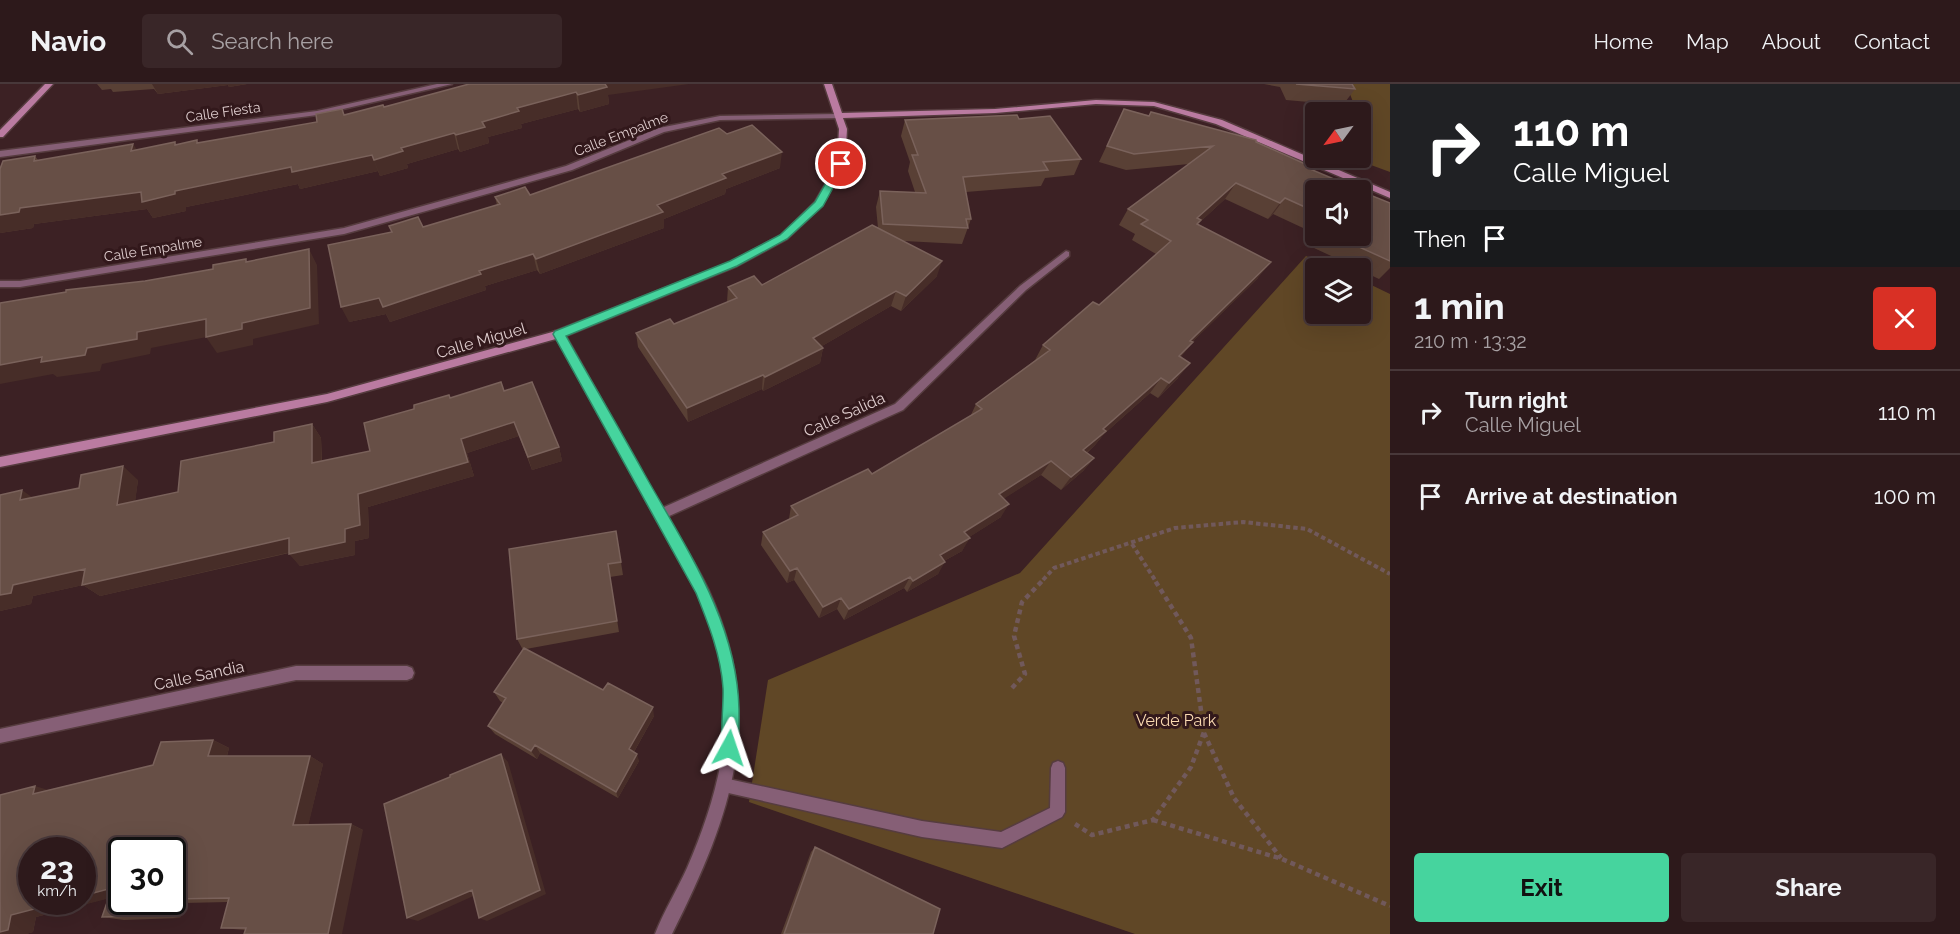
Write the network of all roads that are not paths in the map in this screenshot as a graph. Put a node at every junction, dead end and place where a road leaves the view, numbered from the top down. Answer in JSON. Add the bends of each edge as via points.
{"nodes":[{"id":1,"x":49,"y":84,"type":"edge"},
{"id":2,"x":448,"y":84,"type":"edge"},
{"id":3,"x":828,"y":84,"type":"edge"},
{"id":4,"x":838,"y":116,"type":"junction"},
{"id":5,"x":0,"y":135,"type":"edge"},
{"id":6,"x":0,"y":154,"type":"edge"},
{"id":7,"x":1390,"y":195,"type":"edge"},
{"id":8,"x":1066,"y":254,"type":"dead end"},
{"id":9,"x":0,"y":284,"type":"edge"},
{"id":10,"x":559,"y":334,"type":"junction"},
{"id":11,"x":0,"y":462,"type":"edge"},
{"id":12,"x":662,"y":514,"type":"junction"},
{"id":13,"x":407,"y":673,"type":"dead end"},
{"id":14,"x":0,"y":736,"type":"edge"},
{"id":15,"x":1058,"y":768,"type":"dead end"},
{"id":16,"x":724,"y":785,"type":"junction"},
{"id":17,"x":663,"y":934,"type":"edge"}],
"edges":[{"from":1,"to":5,"type":"street"},
{"from":2,"to":6,"type":"street","name":"Calle Fiesta","via":[[317,113]]},
{"from":3,"to":4,"type":"street","name":"Calle Miguel"},
{"from":4,"to":7,"type":"street","name":"Calle Empalme","via":[[995,111],[1096,102],[1154,104],[1219,122]]},
{"from":4,"to":9,"type":"street","name":"Calle Empalme","via":[[720,118],[662,130],[569,168],[344,231],[20,284]]},
{"from":4,"to":10,"type":"street","name":"Calle Miguel","via":[[843,129],[841,164],[819,204],[784,237],[734,264]]},
{"from":8,"to":12,"type":"street","name":"Calle Salida","via":[[1023,288],[899,407]]},
{"from":10,"to":11,"type":"street","name":"Calle Miguel","via":[[327,398]]},
{"from":10,"to":12,"type":"street"},
{"from":12,"to":16,"type":"street","via":[[720,634],[731,687],[731,730]]},
{"from":13,"to":14,"type":"street","name":"Calle Sandia","via":[[296,673]]},
{"from":15,"to":16,"type":"street","via":[[1056,813],[1002,840],[922,829]]},
{"from":16,"to":17,"type":"street","via":[[706,845]]}]}
